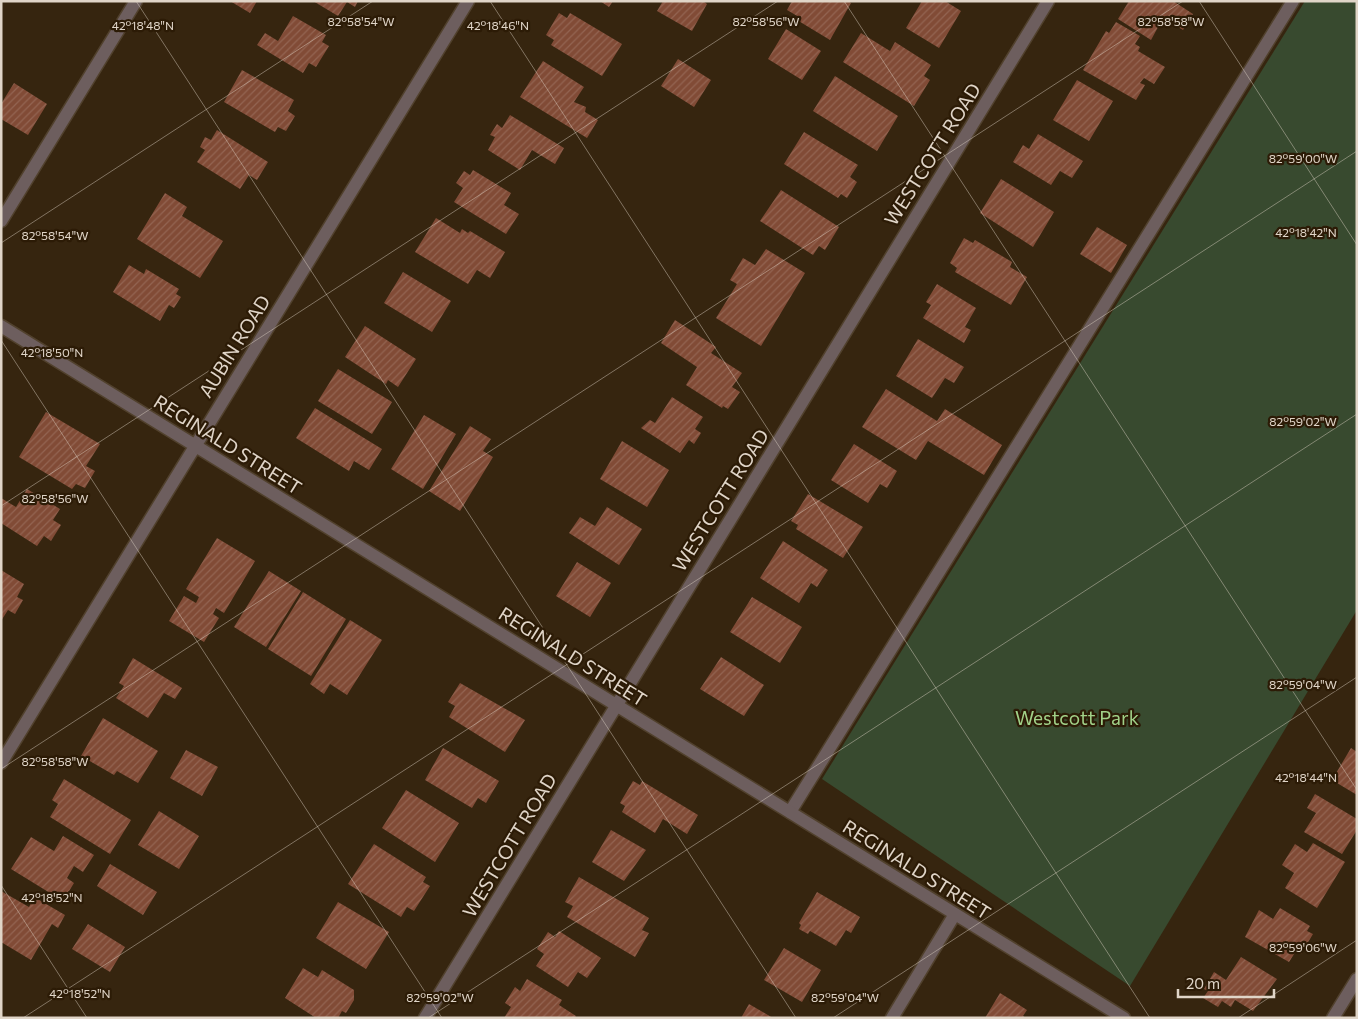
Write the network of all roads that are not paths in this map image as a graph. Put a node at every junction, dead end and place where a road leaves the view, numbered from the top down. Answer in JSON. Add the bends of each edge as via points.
{"nodes":[{"id":1,"x":136,"y":1,"type":"edge"},
{"id":2,"x":468,"y":1,"type":"edge"},
{"id":3,"x":1048,"y":1,"type":"edge"},
{"id":4,"x":1293,"y":1,"type":"edge"},
{"id":5,"x":1,"y":221,"type":"edge"},
{"id":6,"x":1,"y":326,"type":"edge"},
{"id":7,"x":196,"y":446,"type":"junction"},
{"id":8,"x":616,"y":705,"type":"junction"},
{"id":9,"x":1,"y":763,"type":"edge"},
{"id":10,"x":790,"y":812,"type":"junction"},
{"id":11,"x":955,"y":914,"type":"junction"},
{"id":12,"x":1357,"y":979,"type":"edge"},
{"id":13,"x":425,"y":1018,"type":"edge"},
{"id":14,"x":892,"y":1018,"type":"edge"},
{"id":15,"x":1124,"y":1018,"type":"edge"},
{"id":16,"x":1333,"y":1018,"type":"edge"}],
"edges":[{"from":1,"to":5,"type":"street"},
{"from":2,"to":7,"type":"street","name":"AUBIN ROAD"},
{"from":3,"to":8,"type":"street","name":"WESTCOTT ROAD"},
{"from":4,"to":10,"type":"street"},
{"from":6,"to":7,"type":"street","name":"REGINALD STREET"},
{"from":7,"to":8,"type":"street","name":"REGINALD STREET"},
{"from":7,"to":9,"type":"street","name":"AUBIN ROAD"},
{"from":8,"to":10,"type":"street","name":"REGINALD STREET"},
{"from":8,"to":13,"type":"street","name":"WESTCOTT ROAD"},
{"from":10,"to":11,"type":"street","name":"REGINALD STREET"},
{"from":11,"to":14,"type":"street"},
{"from":11,"to":15,"type":"street","name":"REGINALD STREET"},
{"from":12,"to":16,"type":"street"}]}
